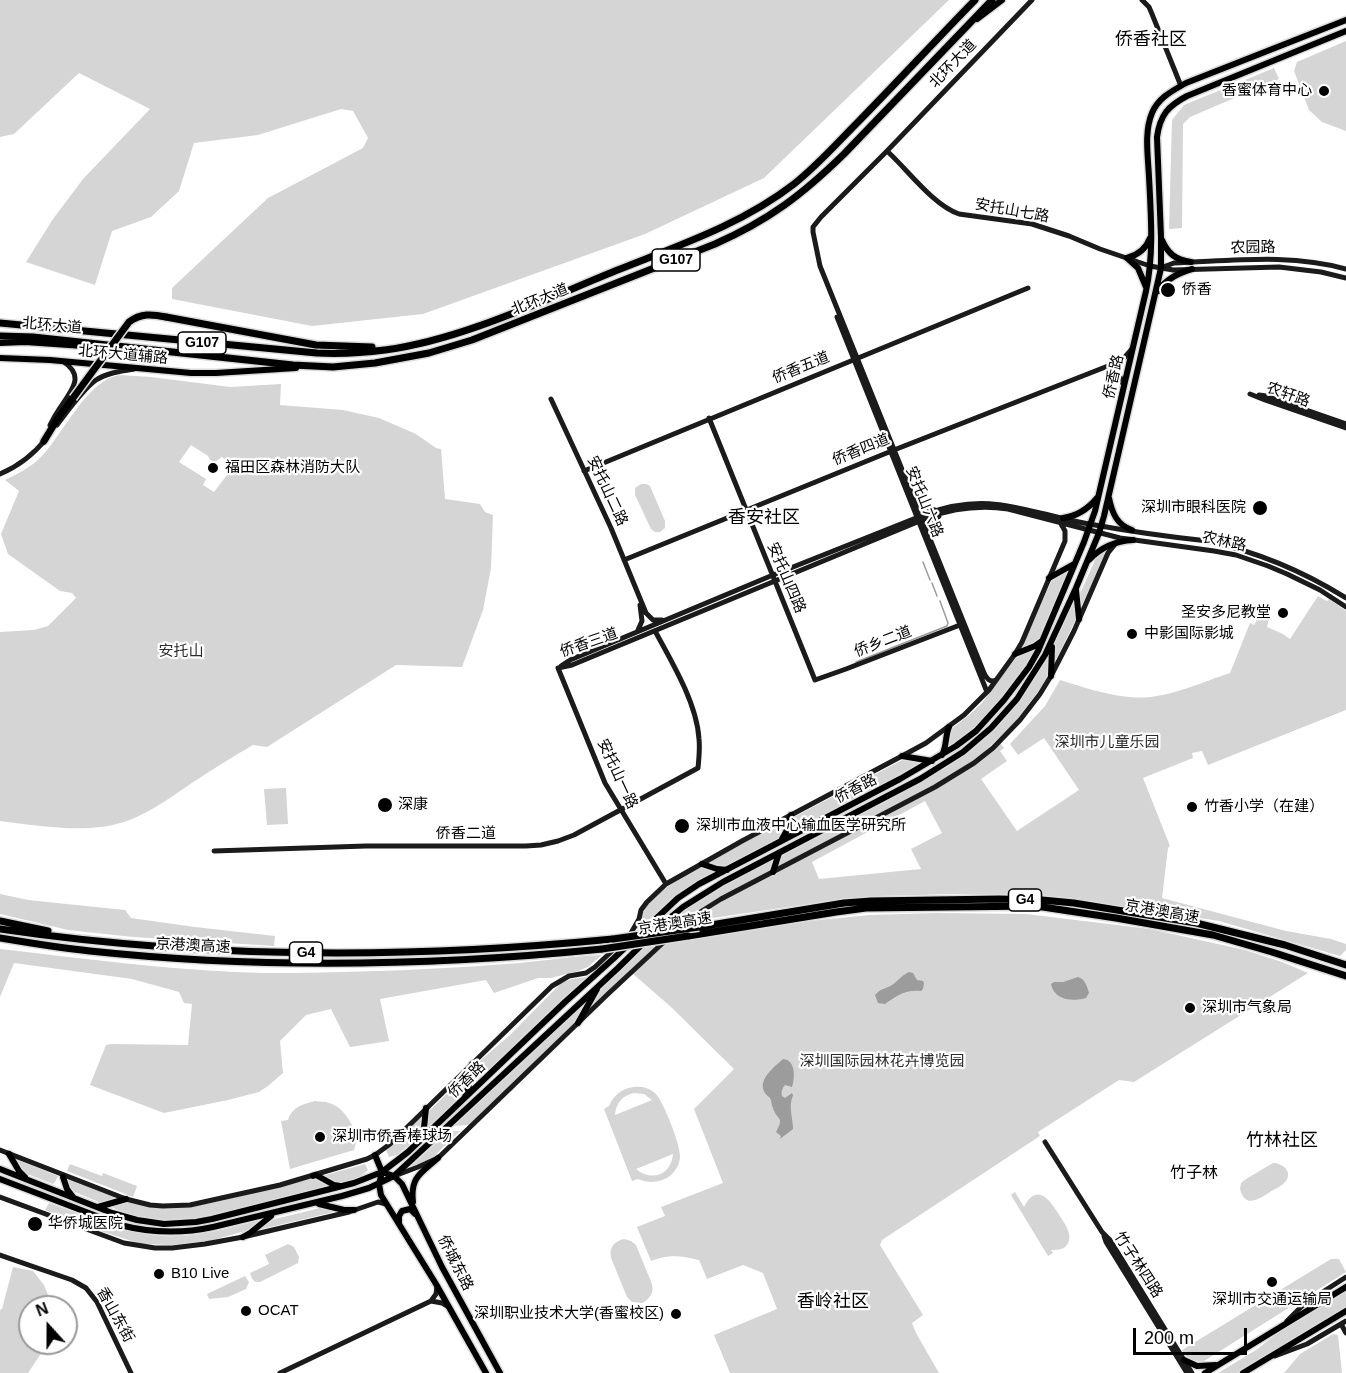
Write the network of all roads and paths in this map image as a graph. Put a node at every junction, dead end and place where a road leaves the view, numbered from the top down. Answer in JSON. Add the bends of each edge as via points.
{"nodes":[{"id":1,"x":992,"y":0,"type":"edge"},
{"id":2,"x":1002,"y":0,"type":"edge"},
{"id":3,"x":1032,"y":0,"type":"edge"},
{"id":4,"x":1142,"y":0,"type":"edge"},
{"id":5,"x":974,"y":1,"type":"edge"},
{"id":6,"x":1346,"y":20,"type":"edge"},
{"id":7,"x":967,"y":26,"type":"junction"},
{"id":8,"x":1346,"y":32,"type":"edge"},
{"id":9,"x":1281,"y":46,"type":"junction"},
{"id":10,"x":1269,"y":51,"type":"junction"},
{"id":11,"x":1285,"y":56,"type":"junction"},
{"id":12,"x":1273,"y":61,"type":"junction"},
{"id":13,"x":1181,"y":86,"type":"junction"},
{"id":14,"x":888,"y":151,"type":"junction"},
{"id":15,"x":816,"y":222,"type":"joint"},
{"id":16,"x":1151,"y":235,"type":"junction"},
{"id":17,"x":1161,"y":237,"type":"junction"},
{"id":18,"x":1127,"y":258,"type":"junction"},
{"id":19,"x":1150,"y":266,"type":"junction"},
{"id":20,"x":1191,"y":266,"type":"junction"},
{"id":21,"x":1161,"y":268,"type":"junction"},
{"id":22,"x":1346,"y":269,"type":"edge"},
{"id":23,"x":1346,"y":278,"type":"edge"},
{"id":24,"x":1028,"y":288,"type":"dead end"},
{"id":25,"x":1146,"y":291,"type":"junction"},
{"id":26,"x":1155,"y":297,"type":"junction"},
{"id":27,"x":0,"y":323,"type":"edge"},
{"id":28,"x":0,"y":336,"type":"edge"},
{"id":29,"x":0,"y":343,"type":"edge"},
{"id":30,"x":405,"y":346,"type":"junction"},
{"id":31,"x":1133,"y":348,"type":"junction"},
{"id":32,"x":155,"y":350,"type":"junction"},
{"id":33,"x":0,"y":358,"type":"edge"},
{"id":34,"x":855,"y":358,"type":"junction"},
{"id":35,"x":63,"y":361,"type":"junction"},
{"id":36,"x":315,"y":366,"type":"junction"},
{"id":37,"x":1108,"y":366,"type":"junction"},
{"id":38,"x":135,"y":369,"type":"junction"},
{"id":39,"x":1124,"y":386,"type":"junction"},
{"id":40,"x":551,"y":399,"type":"dead end"},
{"id":41,"x":709,"y":418,"type":"junction"},
{"id":42,"x":1346,"y":426,"type":"edge"},
{"id":43,"x":44,"y":441,"type":"junction"},
{"id":44,"x":892,"y":451,"type":"junction"},
{"id":45,"x":584,"y":471,"type":"junction"},
{"id":46,"x":0,"y":474,"type":"edge"},
{"id":47,"x":1099,"y":495,"type":"junction"},
{"id":48,"x":1109,"y":496,"type":"junction"},
{"id":49,"x":911,"y":499,"type":"junction"},
{"id":50,"x":940,"y":509,"type":"junction"},
{"id":51,"x":746,"y":510,"type":"junction"},
{"id":52,"x":948,"y":512,"type":"junction"},
{"id":53,"x":920,"y":519,"type":"junction"},
{"id":54,"x":1061,"y":520,"type":"junction"},
{"id":55,"x":900,"y":527,"type":"junction"},
{"id":56,"x":1089,"y":527,"type":"junction"},
{"id":57,"x":1100,"y":529,"type":"junction"},
{"id":58,"x":1132,"y":530,"type":"junction"},
{"id":59,"x":928,"y":540,"type":"junction"},
{"id":60,"x":1133,"y":540,"type":"junction"},
{"id":61,"x":1117,"y":542,"type":"junction"},
{"id":62,"x":624,"y":560,"type":"junction"},
{"id":63,"x":1086,"y":562,"type":"junction"},
{"id":64,"x":1075,"y":564,"type":"junction"},
{"id":65,"x":1049,"y":578,"type":"junction"},
{"id":66,"x":774,"y":579,"type":"junction"},
{"id":67,"x":1076,"y":588,"type":"junction"},
{"id":68,"x":638,"y":595,"type":"junction"},
{"id":69,"x":1346,"y":598,"type":"edge"},
{"id":70,"x":1346,"y":607,"type":"edge"},
{"id":71,"x":670,"y":618,"type":"junction"},
{"id":72,"x":1079,"y":619,"type":"junction"},
{"id":73,"x":960,"y":625,"type":"junction"},
{"id":74,"x":655,"y":631,"type":"junction"},
{"id":75,"x":634,"y":633,"type":"junction"},
{"id":76,"x":1053,"y":640,"type":"junction"},
{"id":77,"x":1043,"y":641,"type":"junction"},
{"id":78,"x":1015,"y":654,"type":"junction"},
{"id":79,"x":558,"y":668,"type":"junction"},
{"id":80,"x":1051,"y":676,"type":"junction"},
{"id":81,"x":815,"y":680,"type":"joint"},
{"id":82,"x":996,"y":680,"type":"junction"},
{"id":83,"x":987,"y":692,"type":"junction"},
{"id":84,"x":949,"y":727,"type":"junction"},
{"id":85,"x":902,"y":756,"type":"junction"},
{"id":86,"x":941,"y":756,"type":"junction"},
{"id":87,"x":933,"y":761,"type":"junction"},
{"id":88,"x":621,"y":810,"type":"junction"},
{"id":89,"x":791,"y":815,"type":"junction"},
{"id":90,"x":836,"y":823,"type":"junction"},
{"id":91,"x":860,"y":826,"type":"junction"},
{"id":92,"x":780,"y":841,"type":"junction"},
{"id":93,"x":214,"y":851,"type":"dead end"},
{"id":94,"x":779,"y":853,"type":"junction"},
{"id":95,"x":702,"y":864,"type":"junction"},
{"id":96,"x":727,"y":870,"type":"junction"},
{"id":97,"x":773,"y":872,"type":"junction"},
{"id":98,"x":666,"y":885,"type":"junction"},
{"id":99,"x":0,"y":921,"type":"edge"},
{"id":100,"x":0,"y":929,"type":"edge"},
{"id":101,"x":0,"y":938,"type":"edge"},
{"id":102,"x":89,"y":940,"type":"junction"},
{"id":103,"x":0,"y":943,"type":"edge"},
{"id":104,"x":88,"y":951,"type":"junction"},
{"id":105,"x":1346,"y":964,"type":"edge"},
{"id":106,"x":1346,"y":977,"type":"edge"},
{"id":107,"x":600,"y":984,"type":"junction"},
{"id":108,"x":578,"y":1023,"type":"junction"},
{"id":109,"x":472,"y":1064,"type":"junction"},
{"id":110,"x":463,"y":1100,"type":"junction"},
{"id":111,"x":426,"y":1108,"type":"junction"},
{"id":112,"x":1045,"y":1142,"type":"dead end"},
{"id":113,"x":418,"y":1143,"type":"junction"},
{"id":114,"x":0,"y":1150,"type":"edge"},
{"id":115,"x":9,"y":1154,"type":"junction"},
{"id":116,"x":375,"y":1155,"type":"junction"},
{"id":117,"x":438,"y":1158,"type":"junction"},
{"id":118,"x":0,"y":1169,"type":"edge"},
{"id":119,"x":382,"y":1172,"type":"junction"},
{"id":120,"x":17,"y":1176,"type":"junction"},
{"id":121,"x":313,"y":1176,"type":"junction"},
{"id":122,"x":394,"y":1176,"type":"junction"},
{"id":123,"x":63,"y":1177,"type":"dead end"},
{"id":124,"x":0,"y":1179,"type":"edge"},
{"id":125,"x":27,"y":1180,"type":"junction"},
{"id":126,"x":14,"y":1184,"type":"junction"},
{"id":127,"x":379,"y":1184,"type":"junction"},
{"id":128,"x":344,"y":1187,"type":"junction"},
{"id":129,"x":0,"y":1197,"type":"edge"},
{"id":130,"x":74,"y":1198,"type":"junction"},
{"id":131,"x":126,"y":1199,"type":"junction"},
{"id":132,"x":312,"y":1204,"type":"junction"},
{"id":133,"x":387,"y":1204,"type":"junction"},
{"id":134,"x":71,"y":1206,"type":"junction"},
{"id":135,"x":414,"y":1206,"type":"junction"},
{"id":136,"x":98,"y":1207,"type":"junction"},
{"id":137,"x":354,"y":1210,"type":"junction"},
{"id":138,"x":275,"y":1213,"type":"junction"},
{"id":139,"x":421,"y":1221,"type":"junction"},
{"id":140,"x":399,"y":1226,"type":"junction"},
{"id":141,"x":1102,"y":1232,"type":"junction"},
{"id":142,"x":243,"y":1237,"type":"junction"},
{"id":143,"x":0,"y":1256,"type":"edge"},
{"id":144,"x":1346,"y":1277,"type":"edge"},
{"id":145,"x":436,"y":1284,"type":"junction"},
{"id":146,"x":1346,"y":1287,"type":"edge"},
{"id":147,"x":431,"y":1301,"type":"junction"},
{"id":148,"x":449,"y":1307,"type":"junction"},
{"id":149,"x":1346,"y":1311,"type":"edge"},
{"id":150,"x":1344,"y":1323,"type":"edge"},
{"id":151,"x":1283,"y":1325,"type":"junction"},
{"id":152,"x":1346,"y":1333,"type":"edge"},
{"id":153,"x":1184,"y":1360,"type":"junction"},
{"id":154,"x":1264,"y":1360,"type":"junction"},
{"id":155,"x":1220,"y":1364,"type":"junction"},
{"id":156,"x":131,"y":1373,"type":"edge"},
{"id":157,"x":280,"y":1373,"type":"edge"},
{"id":158,"x":486,"y":1373,"type":"edge"},
{"id":159,"x":500,"y":1373,"type":"edge"},
{"id":160,"x":1187,"y":1373,"type":"edge"},
{"id":161,"x":1192,"y":1373,"type":"edge"},
{"id":162,"x":1205,"y":1373,"type":"edge"},
{"id":163,"x":1243,"y":1373,"type":"edge"}],
"edges":[{"from":1,"to":7,"type":"highway","name":"北环大道","number":"G107"},
{"from":2,"to":7,"type":"main road"},
{"from":3,"to":14,"type":"street","name":"北环大道"},
{"from":4,"to":13,"type":"street","via":[[1149,7]]},
{"from":5,"to":30,"type":"highway","name":"北环大道","number":"G107","via":[[822,159],[759,208],[697,238],[508,314]]},
{"from":6,"to":9,"type":"main road","name":"侨香路"},
{"from":7,"to":36,"type":"highway","name":"北环大道","number":"G107","via":[[819,178],[781,209],[737,234],[472,340],[398,360]]},
{"from":8,"to":11,"type":"main road","name":"侨香路"},
{"from":9,"to":10,"type":"main road","name":"侨香路"},
{"from":9,"to":11,"type":"main road"},
{"from":10,"to":12,"type":"main road"},
{"from":10,"to":13,"type":"main road","name":"侨香路"},
{"from":11,"to":12,"type":"main road","name":"侨香路"},
{"from":12,"to":17,"type":"main road","name":"侨香路","via":[[1187,96],[1167,110],[1157,137]]},
{"from":13,"to":16,"type":"main road","name":"侨香路","via":[[1160,101],[1149,123]]},
{"from":14,"to":15,"type":"street","name":"北环大道"},
{"from":14,"to":18,"type":"street","name":"安托山七路","via":[[952,212],[1032,224]]},
{"from":15,"to":34,"type":"street","name":"安托山六路","via":[[813,231],[820,266]]},
{"from":16,"to":18,"type":"main road","via":[[1140,253]]},
{"from":16,"to":19,"type":"main road","name":"侨香路"},
{"from":17,"to":20,"type":"main road","via":[[1172,255]]},
{"from":17,"to":21,"type":"main road","name":"侨香路"},
{"from":18,"to":19,"type":"street","name":"安托山七路"},
{"from":18,"to":25,"type":"main road","via":[[1140,272]]},
{"from":19,"to":21,"type":"street","name":"农园路"},
{"from":19,"to":25,"type":"main road","name":"侨香路"},
{"from":20,"to":21,"type":"street","name":"农园路","via":[[1174,263]]},
{"from":20,"to":22,"type":"street","name":"农园路","via":[[1278,259]]},
{"from":20,"to":23,"type":"street","name":"农园路","via":[[1279,267]]},
{"from":20,"to":26,"type":"main road","via":[[1169,279]]},
{"from":21,"to":26,"type":"main road","name":"侨香路"},
{"from":24,"to":34,"type":"street","name":"侨香五道"},
{"from":25,"to":31,"type":"main road","name":"侨香路"},
{"from":26,"to":48,"type":"main road","name":"侨香路"},
{"from":27,"to":30,"type":"highway","name":"北环大道","number":"G107","via":[[306,353]]},
{"from":28,"to":32,"type":"highway","name":"北环大道","number":"G107"},
{"from":29,"to":32,"type":"main road"},
{"from":30,"to":43,"type":"highway","bridge":true,"via":[[316,345],[146,314],[129,322]]},
{"from":31,"to":37,"type":"street","name":"侨香四道"},
{"from":31,"to":39,"type":"main road","name":"侨香路"},
{"from":32,"to":36,"type":"highway","name":"北环大道","number":"G107"},
{"from":33,"to":35,"type":"main road","name":"北环大道辅路"},
{"from":34,"to":41,"type":"street","name":"侨香五道"},
{"from":34,"to":44,"type":"street","name":"安托山六路"},
{"from":35,"to":38,"type":"main road","name":"北环大道辅路"},
{"from":35,"to":43,"type":"street","via":[[76,381]]},
{"from":36,"to":38,"type":"main road","name":"北环大道辅路","via":[[216,373]]},
{"from":37,"to":39,"type":"street","via":[[1118,370]]},
{"from":37,"to":44,"type":"street","name":"侨香四道"},
{"from":38,"to":43,"type":"street","via":[[97,379]]},
{"from":39,"to":47,"type":"main road","name":"侨香路"},
{"from":40,"to":45,"type":"street","name":"安托山二路"},
{"from":41,"to":45,"type":"street","name":"侨香五道"},
{"from":41,"to":51,"type":"street","name":"安托山四路"},
{"from":42,"to":42,"type":"street","name":"农轩路","via":[[1266,396],[1250,394],[1265,400]]},
{"from":43,"to":46,"type":"street","via":[[23,462]]},
{"from":44,"to":49,"type":"street","name":"安托山六路"},
{"from":44,"to":51,"type":"street","name":"侨香四道"},
{"from":45,"to":62,"type":"street","name":"安托山二路"},
{"from":47,"to":54,"type":"main road","via":[[1084,511]]},
{"from":47,"to":56,"type":"main road","name":"侨香路"},
{"from":48,"to":57,"type":"main road","name":"侨香路"},
{"from":48,"to":58,"type":"main road","via":[[1116,518]]},
{"from":49,"to":50,"type":"street","via":[[922,507]]},
{"from":49,"to":53,"type":"street","name":"安托山六路"},
{"from":49,"to":55,"type":"street","via":[[909,514]]},
{"from":50,"to":53,"type":"street","name":"侨香三道"},
{"from":50,"to":54,"type":"street","name":"侨香三道","via":[[995,503]]},
{"from":51,"to":62,"type":"street","name":"侨香四道"},
{"from":51,"to":66,"type":"street","name":"安托山四路"},
{"from":52,"to":53,"type":"street","name":"侨香三道"},
{"from":52,"to":54,"type":"street","name":"侨香三道","via":[[990,507]]},
{"from":52,"to":59,"type":"street","via":[[933,522]]},
{"from":53,"to":55,"type":"street","name":"侨香三道"},
{"from":53,"to":59,"type":"street","name":"安托山六路"},
{"from":54,"to":56,"type":"street","name":"侨香三道"},
{"from":54,"to":65,"type":"street","via":[[1066,537]]},
{"from":55,"to":59,"type":"street","via":[[915,530]]},
{"from":55,"to":66,"type":"street","name":"侨香三道"},
{"from":56,"to":57,"type":"street","name":"农林路"},
{"from":56,"to":64,"type":"main road","name":"侨香路"},
{"from":57,"to":58,"type":"street","name":"农林路"},
{"from":57,"to":60,"type":"street","name":"农林路","via":[[1114,537]]},
{"from":57,"to":63,"type":"main road","name":"侨香路"},
{"from":58,"to":69,"type":"street","name":"农林路","via":[[1208,541],[1253,553],[1314,579]]},
{"from":59,"to":73,"type":"street","name":"安托山六路"},
{"from":59,"to":82,"type":"street","name":"安托山六路","via":[[985,675]]},
{"from":60,"to":61,"type":"main road"},
{"from":60,"to":70,"type":"street","name":"农林路","via":[[1236,555],[1301,580]]},
{"from":61,"to":63,"type":"main road"},
{"from":61,"to":72,"type":"street","via":[[1108,553]]},
{"from":62,"to":68,"type":"street","name":"安托山二路"},
{"from":63,"to":67,"type":"main road","name":"侨香路"},
{"from":64,"to":65,"type":"main road"},
{"from":64,"to":77,"type":"main road","name":"侨香路"},
{"from":65,"to":78,"type":"street"},
{"from":66,"to":71,"type":"street","name":"侨香三道"},
{"from":66,"to":74,"type":"street","name":"侨香三道"},
{"from":66,"to":81,"type":"street","name":"安托山四路"},
{"from":67,"to":72,"type":"main road"},
{"from":67,"to":76,"type":"main road","name":"侨香路"},
{"from":68,"to":71,"type":"street","via":[[651,619]]},
{"from":68,"to":75,"type":"street","via":[[642,621]]},
{"from":71,"to":75,"type":"street","name":"侨香三道"},
{"from":72,"to":80,"type":"street"},
{"from":73,"to":81,"type":"street","name":"侨乡二道"},
{"from":73,"to":83,"type":"street","name":"安托山六路"},
{"from":74,"to":79,"type":"street","name":"侨香三道"},
{"from":74,"to":88,"type":"street","name":"侨香二道","via":[[684,686],[693,713],[699,736],[698,768]]},
{"from":75,"to":79,"type":"street","name":"侨香三道"},
{"from":76,"to":80,"type":"main road"},
{"from":76,"to":90,"type":"main road","name":"侨香路","via":[[1017,699],[978,741],[946,764]]},
{"from":77,"to":78,"type":"main road"},
{"from":77,"to":86,"type":"main road","name":"侨香路","via":[[1029,667],[990,716]]},
{"from":78,"to":82,"type":"street"},
{"from":79,"to":88,"type":"street","name":"安托山一路","via":[[605,783]]},
{"from":80,"to":91,"type":"street","via":[[1013,727],[974,763]]},
{"from":82,"to":83,"type":"street"},
{"from":83,"to":84,"type":"street"},
{"from":84,"to":85,"type":"street"},
{"from":84,"to":86,"type":"main road"},
{"from":85,"to":87,"type":"main road"},
{"from":85,"to":89,"type":"street"},
{"from":86,"to":87,"type":"main road","name":"侨香路"},
{"from":87,"to":92,"type":"main road","name":"侨香路"},
{"from":88,"to":93,"type":"street","name":"侨香二道","via":[[574,835],[526,846]]},
{"from":88,"to":98,"type":"street","name":"安托山一路"},
{"from":89,"to":92,"type":"main road"},
{"from":89,"to":95,"type":"street"},
{"from":90,"to":91,"type":"main road"},
{"from":90,"to":94,"type":"main road","name":"侨香路"},
{"from":91,"to":97,"type":"street"},
{"from":92,"to":96,"type":"main road","name":"侨香路"},
{"from":94,"to":97,"type":"main road"},
{"from":94,"to":107,"type":"main road","name":"侨香路","via":[[692,900]]},
{"from":95,"to":96,"type":"main road"},
{"from":95,"to":98,"type":"street"},
{"from":96,"to":110,"type":"main road","name":"侨香路","via":[[678,898]]},
{"from":97,"to":108,"type":"street","via":[[694,916]]},
{"from":98,"to":109,"type":"street","via":[[641,910],[631,933],[606,957],[586,973],[569,976],[552,986]]},
{"from":99,"to":102,"type":"highway"},
{"from":100,"to":102,"type":"highway","name":"京港澳高速","number":"G4"},
{"from":101,"to":104,"type":"highway","name":"京港澳高速","number":"G4"},
{"from":102,"to":105,"type":"highway","name":"京港澳高速","number":"G4","bridge":true,"via":[[315,953],[503,949],[613,939],[871,901],[999,898],[1074,903],[1196,923]]},
{"from":103,"to":104,"type":"highway"},
{"from":104,"to":106,"type":"highway","name":"京港澳高速","number":"G4","bridge":true,"via":[[210,961],[346,963],[509,957],[602,949],[866,908],[1036,906],[1213,935]]},
{"from":107,"to":108,"type":"main road"},
{"from":107,"to":122,"type":"main road","name":"侨香路"},
{"from":108,"to":117,"type":"street"},
{"from":109,"to":110,"type":"main road"},
{"from":109,"to":111,"type":"street"},
{"from":110,"to":113,"type":"main road","name":"侨香路"},
{"from":111,"to":113,"type":"main road"},
{"from":111,"to":116,"type":"street"},
{"from":112,"to":141,"type":"street","name":"竹子林四路"},
{"from":113,"to":119,"type":"main road","name":"侨香路"},
{"from":114,"to":115,"type":"street"},
{"from":115,"to":125,"type":"main road"},
{"from":115,"to":131,"type":"street"},
{"from":116,"to":119,"type":"main road"},
{"from":116,"to":121,"type":"street"},
{"from":117,"to":122,"type":"street"},
{"from":117,"to":135,"type":"main road","via":[[414,1182]]},
{"from":118,"to":120,"type":"main road","name":"侨香路"},
{"from":119,"to":122,"type":"main road"},
{"from":119,"to":127,"type":"main road"},
{"from":119,"to":128,"type":"main road","name":"侨香路"},
{"from":120,"to":125,"type":"main road","name":"侨香路"},
{"from":120,"to":126,"type":"main road"},
{"from":121,"to":128,"type":"main road"},
{"from":121,"to":131,"type":"street","via":[[190,1205],[150,1205]]},
{"from":122,"to":127,"type":"main road","name":"侨香路"},
{"from":122,"to":135,"type":"main road","name":"侨城东路"},
{"from":123,"to":130,"type":"main road"},
{"from":124,"to":126,"type":"main road","name":"侨香路"},
{"from":125,"to":130,"type":"main road","name":"侨香路"},
{"from":126,"to":134,"type":"main road","name":"侨香路"},
{"from":127,"to":132,"type":"main road","name":"侨香路"},
{"from":127,"to":133,"type":"main road","name":"侨城东路"},
{"from":128,"to":136,"type":"main road","name":"侨香路","via":[[181,1224],[137,1220]]},
{"from":129,"to":142,"type":"street","via":[[139,1246],[188,1247]]},
{"from":130,"to":134,"type":"main road"},
{"from":130,"to":136,"type":"main road","name":"侨香路"},
{"from":131,"to":136,"type":"main road"},
{"from":132,"to":137,"type":"main road"},
{"from":132,"to":138,"type":"main road","name":"侨香路"},
{"from":133,"to":137,"type":"street","via":[[378,1202]]},
{"from":133,"to":140,"type":"main road","name":"侨城东路"},
{"from":134,"to":138,"type":"main road","name":"侨香路","via":[[120,1225],[167,1232],[197,1231]]},
{"from":135,"to":139,"type":"main road","name":"侨城东路"},
{"from":137,"to":142,"type":"street"},
{"from":138,"to":142,"type":"main road"},
{"from":139,"to":140,"type":"main road","via":[[407,1209],[400,1213]]},
{"from":139,"to":159,"type":"main road","name":"侨城东路"},
{"from":140,"to":145,"type":"main road","name":"侨城东路"},
{"from":141,"to":153,"type":"street","name":"竹子林四路"},
{"from":141,"to":160,"type":"street","name":"竹子林四路"},
{"from":143,"to":156,"type":"street","name":"香山东街","via":[[86,1288],[97,1302]]},
{"from":144,"to":151,"type":"street","via":[[1304,1304]]},
{"from":145,"to":147,"type":"street"},
{"from":145,"to":148,"type":"main road","name":"侨城东路"},
{"from":146,"to":151,"type":"main road"},
{"from":147,"to":148,"type":"street"},
{"from":147,"to":157,"type":"street"},
{"from":148,"to":158,"type":"main road","name":"侨城东路"},
{"from":149,"to":154,"type":"main road"},
{"from":150,"to":152,"type":"street"},
{"from":150,"to":154,"type":"street","via":[[1302,1346]]},
{"from":151,"to":155,"type":"main road"},
{"from":153,"to":155,"type":"main road","via":[[1197,1366]]},
{"from":153,"to":161,"type":"street","name":"竹子林四路"},
{"from":154,"to":163,"type":"main road"},
{"from":155,"to":162,"type":"main road"}]}
